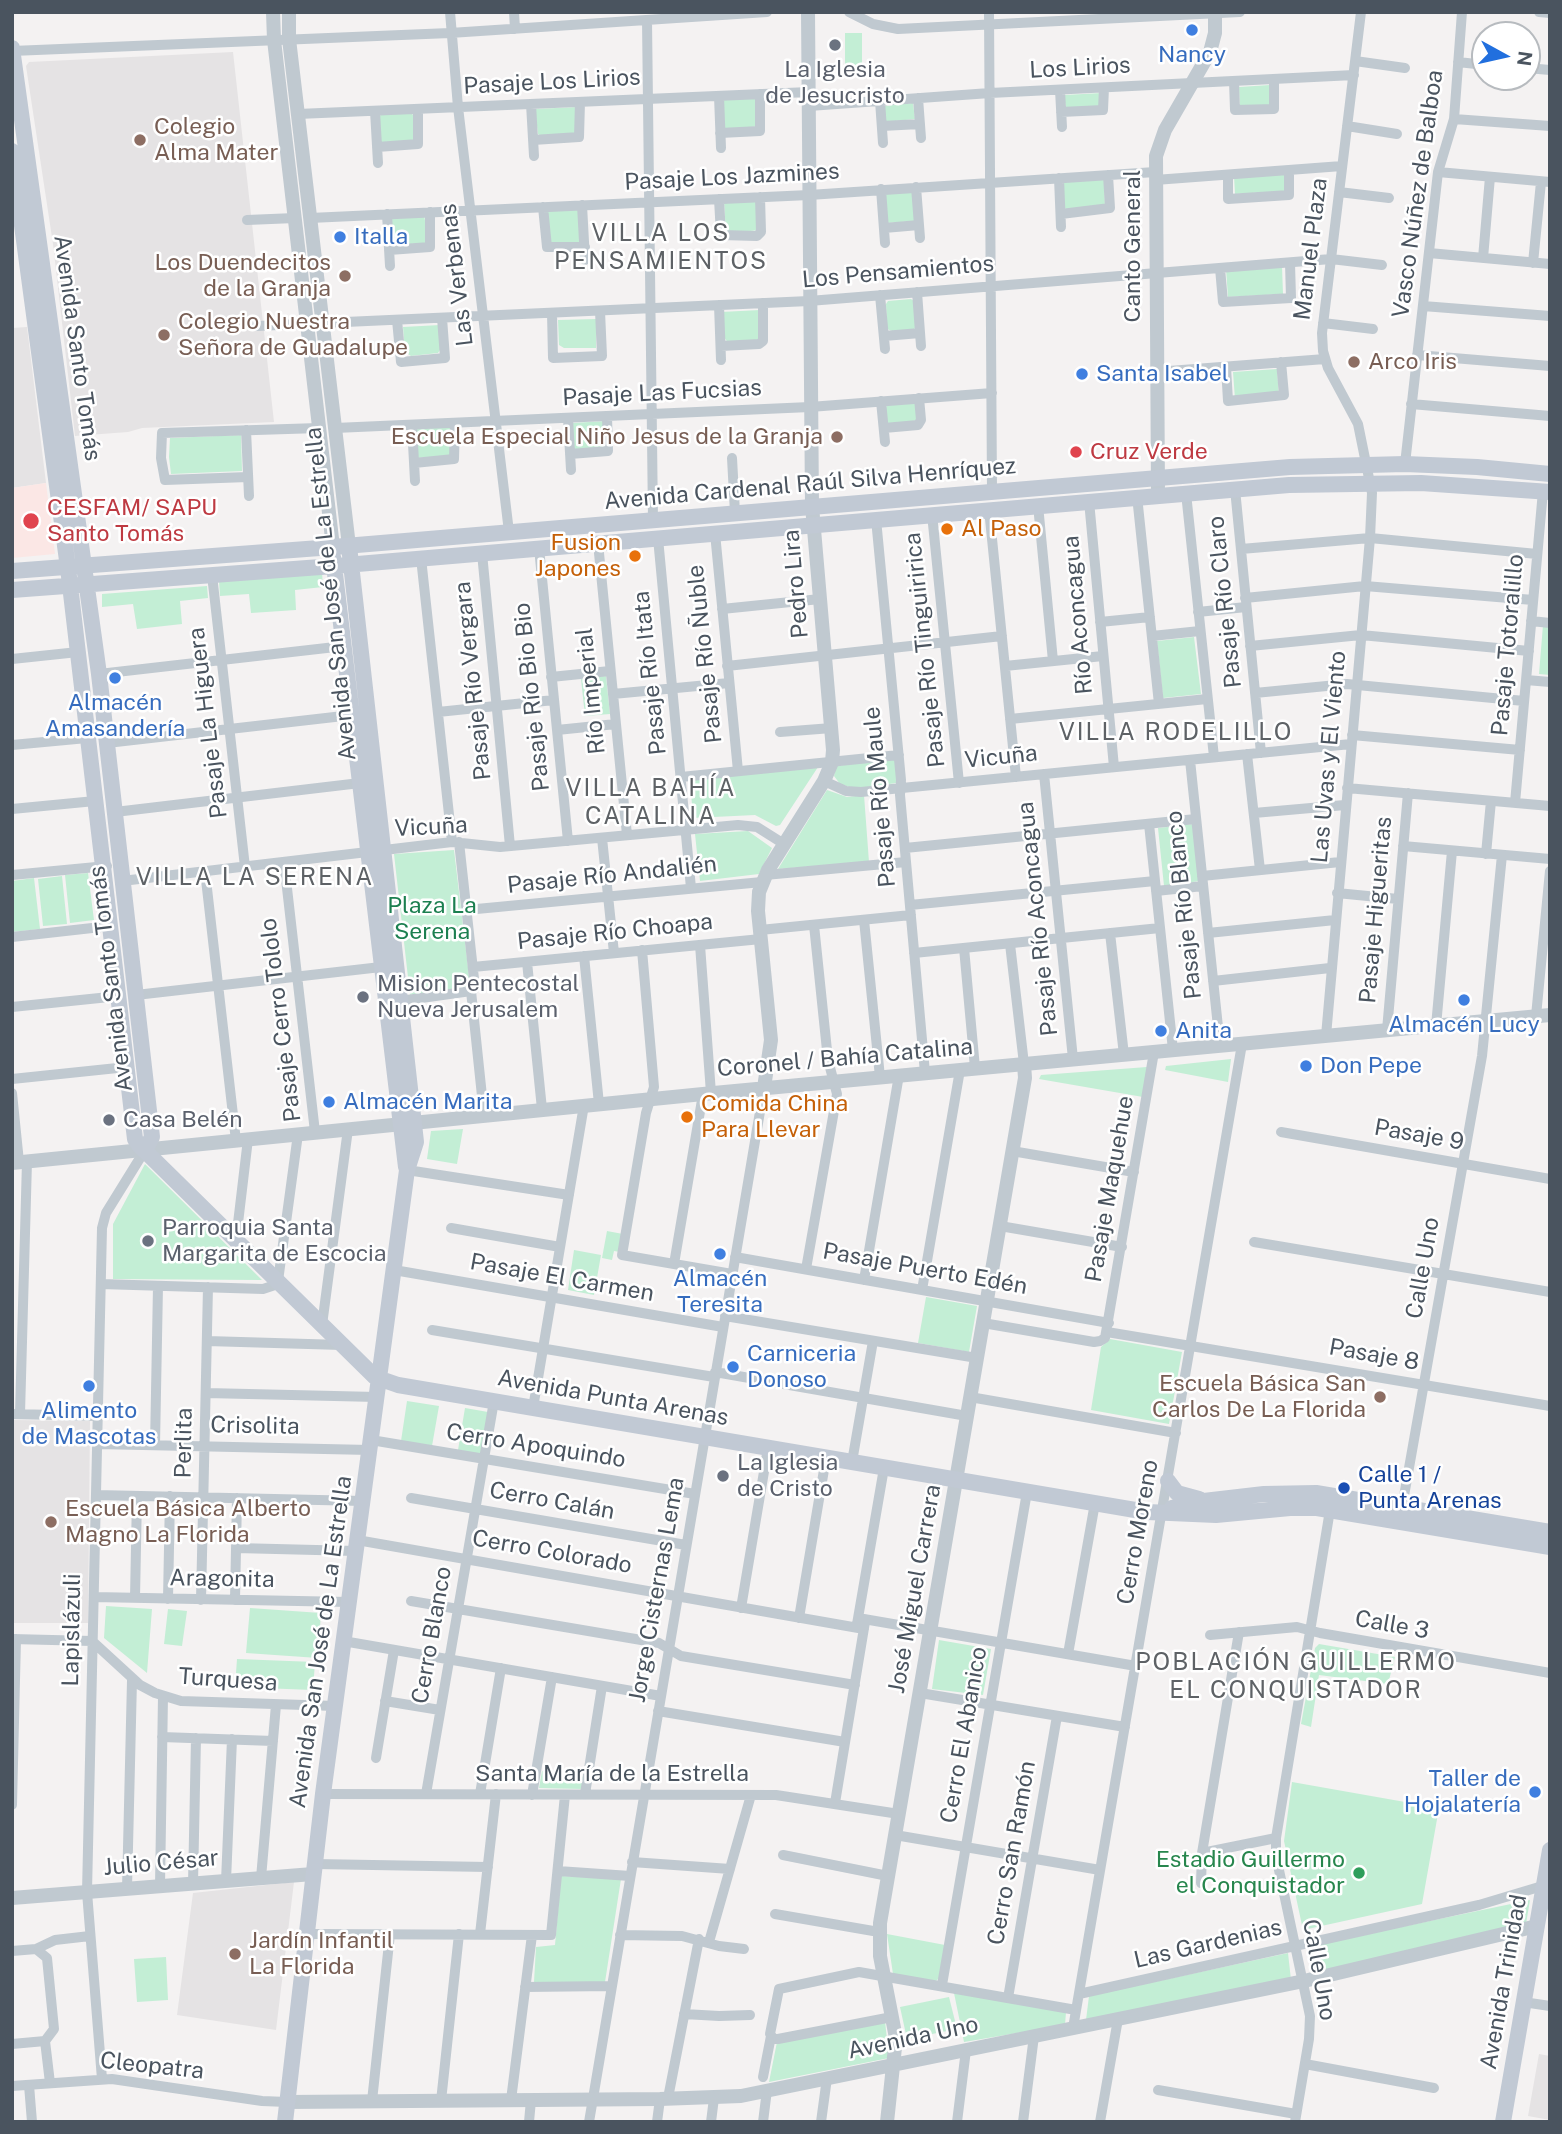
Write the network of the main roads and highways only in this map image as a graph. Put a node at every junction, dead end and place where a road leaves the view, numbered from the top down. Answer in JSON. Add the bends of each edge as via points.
{"nodes":[{"id":1,"x":12,"y":50,"type":"edge"},
{"id":2,"x":12,"y":151,"type":"edge"},
{"id":3,"x":19,"y":260,"type":"edge"},
{"id":4,"x":1550,"y":474,"type":"edge"},
{"id":5,"x":1546,"y":491,"type":"edge"},
{"id":6,"x":341,"y":547,"type":"junction"},
{"id":7,"x":342,"y":565,"type":"junction"},
{"id":8,"x":76,"y":568,"type":"junction"},
{"id":9,"x":12,"y":571,"type":"edge"},
{"id":10,"x":78,"y":586,"type":"junction"},
{"id":11,"x":12,"y":590,"type":"edge"},
{"id":12,"x":375,"y":851,"type":"junction"},
{"id":13,"x":407,"y":1123,"type":"junction"},
{"id":14,"x":145,"y":1150,"type":"junction"},
{"id":15,"x":379,"y":1380,"type":"junction"},
{"id":16,"x":1168,"y":1481,"type":"road end"},
{"id":17,"x":1208,"y":1500,"type":"junction"},
{"id":18,"x":1331,"y":1502,"type":"junction"},
{"id":19,"x":1163,"y":1513,"type":"junction"},
{"id":20,"x":1401,"y":1514,"type":"junction"},
{"id":21,"x":1550,"y":1532,"type":"edge"},
{"id":22,"x":1550,"y":1547,"type":"edge"},
{"id":23,"x":1550,"y":1850,"type":"edge"},
{"id":24,"x":1547,"y":1884,"type":"edge"},
{"id":25,"x":285,"y":2122,"type":"edge"},
{"id":26,"x":1503,"y":2122,"type":"edge"}],
"edges":[{"from":1,"to":8,"type":"main road","name":"Avenida Santo Tomás"},
{"from":2,"to":3,"type":"main road","name":"Avenida Santo Tomás"},
{"from":3,"to":8,"type":"main road","name":"Avenida Santo Tomás"},
{"from":4,"to":6,"type":"main road","name":"Avenida Cardenal Raúl Silva Henríquez","via":[[1366,463],[1276,468]]},
{"from":5,"to":7,"type":"main road","name":"Avenida Cardenal Raúl Silva Henríquez","via":[[1369,482],[1235,489]]},
{"from":6,"to":7,"type":"main road","name":"Avenida San José de La Estrella"},
{"from":6,"to":8,"type":"main road","name":"Avenida Cardenal Raúl Silva Henríquez"},
{"from":7,"to":10,"type":"main road","name":"Avenida Cardenal Raúl Silva Henríquez"},
{"from":7,"to":12,"type":"main road","name":"Avenida San José de La Estrella"},
{"from":7,"to":12,"type":"main road","name":"Avenida San José de La Estrella","via":[[344,646],[360,783]]},
{"from":8,"to":9,"type":"main road","name":"Avenida Cardenal Raúl Silva Henríquez"},
{"from":8,"to":10,"type":"main road","name":"Avenida Santo Tomás"},
{"from":10,"to":11,"type":"main road","name":"Avenida Cardenal Raúl Silva Henríquez"},
{"from":10,"to":14,"type":"main road","name":"Avenida Santo Tomás","via":[[78,652],[87,738],[135,1139]]},
{"from":10,"to":14,"type":"main road","name":"Avenida Santo Tomás","via":[[99,674],[152,1137]]},
{"from":12,"to":13,"type":"main road","name":"Avenida San José de La Estrella","via":[[382,967]]},
{"from":12,"to":13,"type":"main road","name":"Avenida San José de La Estrella","via":[[400,1001]]},
{"from":13,"to":15,"type":"main road","name":"Avenida San José de La Estrella","via":[[416,1142],[407,1170]]},
{"from":14,"to":15,"type":"main road"},
{"from":15,"to":19,"type":"main road","name":"Avenida Punta Arenas"},
{"from":15,"to":25,"type":"main road","name":"Avenida San José de La Estrella","via":[[323,1794]]},
{"from":16,"to":17,"type":"main road","via":[[1177,1493]]},
{"from":17,"to":18,"type":"main road","name":"Avenida Punta Arenas","via":[[1282,1493]]},
{"from":17,"to":19,"type":"main road","name":"Avenida Punta Arenas"},
{"from":18,"to":19,"type":"main road","name":"Avenida Punta Arenas","via":[[1216,1515]]},
{"from":18,"to":20,"type":"main road","name":"Avenida Punta Arenas"},
{"from":20,"to":21,"type":"main road","name":"Avenida Punta Arenas"},
{"from":20,"to":22,"type":"main road","name":"Avenida Punta Arenas"},
{"from":23,"to":24,"type":"main road","name":"Avenida Trinidad"},
{"from":24,"to":26,"type":"main road","name":"Avenida Trinidad"}]}
